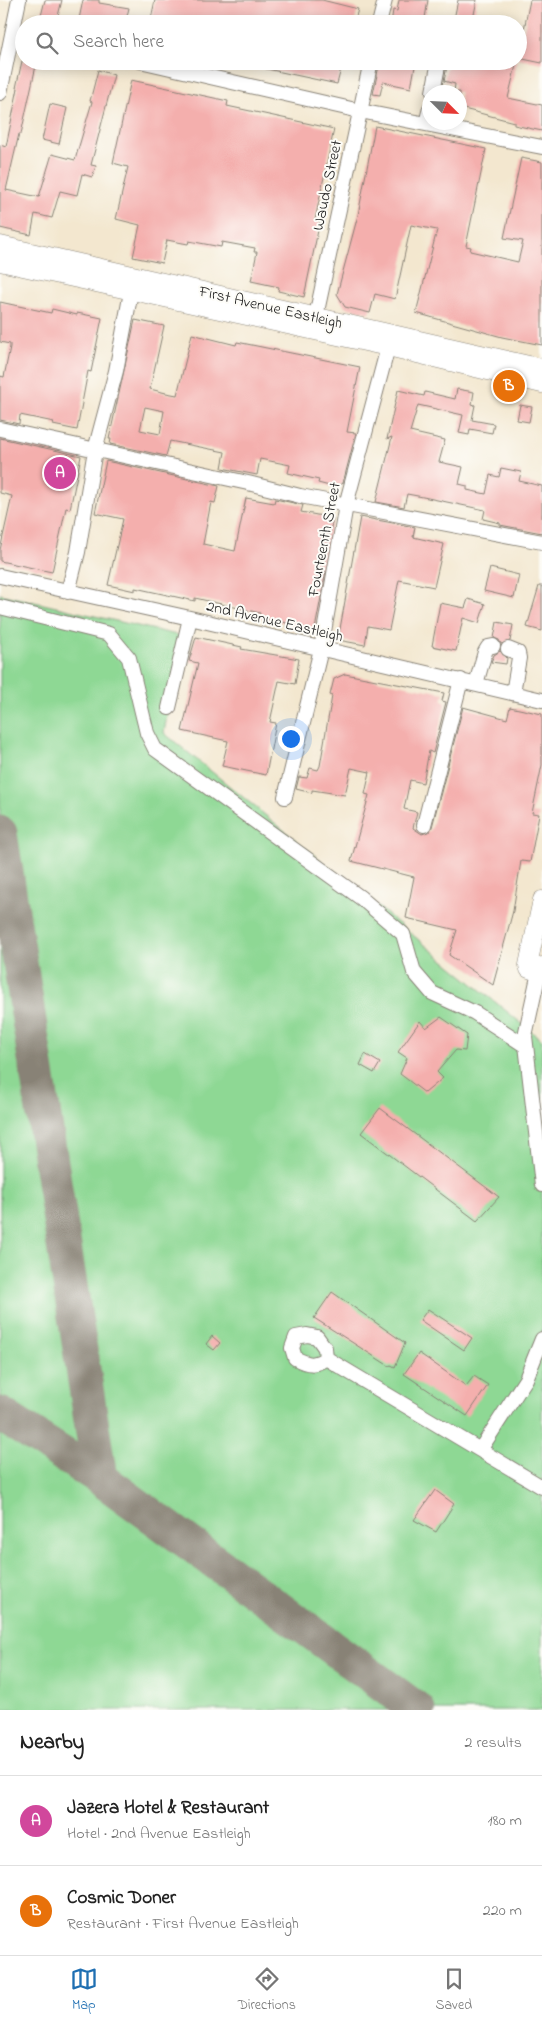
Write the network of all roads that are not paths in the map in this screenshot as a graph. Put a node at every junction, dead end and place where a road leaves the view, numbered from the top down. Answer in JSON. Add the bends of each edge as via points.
{"nodes":[{"id":1,"x":19,"y":0,"type":"edge"},
{"id":2,"x":384,"y":0,"type":"edge"},
{"id":3,"x":19,"y":15,"type":"edge"},
{"id":4,"x":381,"y":15,"type":"edge"},
{"id":5,"x":15,"y":44,"type":"edge"},
{"id":6,"x":180,"y":70,"type":"edge"},
{"id":7,"x":369,"y":70,"type":"edge"},
{"id":8,"x":437,"y":70,"type":"edge"},
{"id":9,"x":434,"y":85,"type":"edge"},
{"id":10,"x":0,"y":93,"type":"edge"},
{"id":11,"x":360,"y":111,"type":"junction"},
{"id":12,"x":422,"y":123,"type":"edge"},
{"id":13,"x":456,"y":130,"type":"edge"},
{"id":14,"x":542,"y":147,"type":"edge"},
{"id":15,"x":0,"y":245,"type":"edge"},
{"id":16,"x":0,"y":262,"type":"edge"},
{"id":17,"x":131,"y":292,"type":"junction"},
{"id":18,"x":316,"y":316,"type":"junction"},
{"id":19,"x":388,"y":347,"type":"junction"},
{"id":20,"x":542,"y":368,"type":"edge"},
{"id":21,"x":542,"y":384,"type":"edge"},
{"id":22,"x":0,"y":430,"type":"edge"},
{"id":23,"x":94,"y":450,"type":"junction"},
{"id":24,"x":346,"y":505,"type":"junction"},
{"id":25,"x":542,"y":542,"type":"edge"},
{"id":26,"x":0,"y":576,"type":"edge"},
{"id":27,"x":68,"y":592,"type":"junction"},
{"id":28,"x":0,"y":607,"type":"edge"},
{"id":29,"x":190,"y":618,"type":"junction"},
{"id":30,"x":493,"y":646,"type":"dead end"},
{"id":31,"x":321,"y":649,"type":"junction"},
{"id":32,"x":508,"y":649,"type":"dead end"},
{"id":33,"x":461,"y":680,"type":"junction"},
{"id":34,"x":476,"y":684,"type":"junction"},
{"id":35,"x":512,"y":693,"type":"junction"},
{"id":36,"x":542,"y":700,"type":"edge"},
{"id":37,"x":169,"y":708,"type":"dead end"},
{"id":38,"x":285,"y":797,"type":"dead end"},
{"id":39,"x":424,"y":825,"type":"dead end"},
{"id":40,"x":542,"y":900,"type":"edge"},
{"id":41,"x":540,"y":969,"type":"edge"},
{"id":42,"x":526,"y":1046,"type":"junction"},
{"id":43,"x":542,"y":1185,"type":"edge"},
{"id":44,"x":542,"y":1339,"type":"edge"},
{"id":45,"x":326,"y":1358,"type":"dead end"},
{"id":46,"x":480,"y":1450,"type":"junction"},
{"id":47,"x":542,"y":1487,"type":"edge"}],
"edges":[{"from":1,"to":3,"type":"street"},
{"from":2,"to":4,"type":"street"},
{"from":5,"to":10,"type":"street"},
{"from":6,"to":11,"type":"street"},
{"from":7,"to":11,"type":"street","name":"Waudo Street"},
{"from":8,"to":9,"type":"street"},
{"from":11,"to":12,"type":"street"},
{"from":11,"to":18,"type":"street","name":"Waudo Street"},
{"from":13,"to":14,"type":"street"},
{"from":15,"to":18,"type":"main road","name":"First Avenue Eastleigh"},
{"from":16,"to":17,"type":"main road","name":"First Avenue Eastleigh"},
{"from":17,"to":19,"type":"main road","name":"First Avenue Eastleigh"},
{"from":17,"to":23,"type":"street","via":[[116,372]]},
{"from":18,"to":20,"type":"main road","name":"First Avenue Eastleigh"},
{"from":19,"to":21,"type":"main road","name":"First Avenue Eastleigh"},
{"from":19,"to":24,"type":"street","name":"Fourteenth Street"},
{"from":22,"to":23,"type":"street"},
{"from":23,"to":24,"type":"street"},
{"from":23,"to":27,"type":"street","via":[[78,552]]},
{"from":24,"to":25,"type":"street"},
{"from":24,"to":31,"type":"street","name":"Fourteenth Street"},
{"from":26,"to":27,"type":"street","name":"2nd Avenue Eastleigh"},
{"from":27,"to":29,"type":"street","name":"2nd Avenue Eastleigh"},
{"from":28,"to":42,"type":"street","via":[[109,634],[129,658],[147,733],[155,749],[361,898],[403,934],[414,972],[432,993],[475,1013]]},
{"from":29,"to":31,"type":"street","name":"2nd Avenue Eastleigh"},
{"from":29,"to":37,"type":"street"},
{"from":30,"to":34,"type":"street","via":[[485,652]]},
{"from":31,"to":33,"type":"street","name":"2nd Avenue Eastleigh"},
{"from":31,"to":38,"type":"street","name":"Fourteenth Street"},
{"from":32,"to":35,"type":"street","via":[[515,650],[519,658]]},
{"from":33,"to":34,"type":"street","name":"2nd Avenue Eastleigh"},
{"from":33,"to":39,"type":"street"},
{"from":34,"to":35,"type":"street","name":"2nd Avenue Eastleigh"},
{"from":35,"to":36,"type":"street","name":"2nd Avenue Eastleigh"},
{"from":40,"to":41,"type":"main road","via":[[528,965],[529,969]]},
{"from":41,"to":42,"type":"street","via":[[525,1036]]},
{"from":42,"to":43,"type":"street"},
{"from":44,"to":46,"type":"street","via":[[526,1380]]},
{"from":45,"to":46,"type":"street"},
{"from":46,"to":47,"type":"street"}]}
